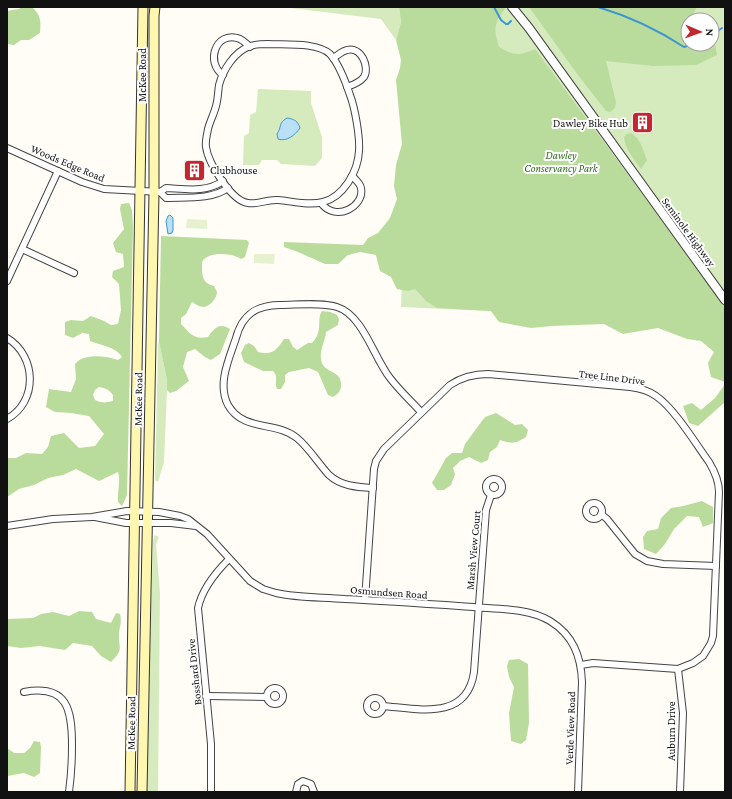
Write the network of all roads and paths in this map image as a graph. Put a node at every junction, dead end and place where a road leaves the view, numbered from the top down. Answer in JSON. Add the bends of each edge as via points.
{"nodes":[{"id":1,"x":143,"y":7,"type":"edge"},
{"id":2,"x":512,"y":7,"type":"edge"},
{"id":3,"x":154,"y":10,"type":"edge"},
{"id":4,"x":250,"y":46,"type":"junction"},
{"id":5,"x":333,"y":58,"type":"junction"},
{"id":6,"x":223,"y":74,"type":"junction"},
{"id":7,"x":347,"y":87,"type":"junction"},
{"id":8,"x":7,"y":148,"type":"edge"},
{"id":9,"x":58,"y":171,"type":"junction"},
{"id":10,"x":352,"y":176,"type":"junction"},
{"id":11,"x":223,"y":181,"type":"junction"},
{"id":12,"x":228,"y":188,"type":"junction"},
{"id":13,"x":150,"y":192,"type":"junction"},
{"id":14,"x":321,"y":203,"type":"junction"},
{"id":15,"x":22,"y":249,"type":"junction"},
{"id":16,"x":74,"y":273,"type":"dead end"},
{"id":17,"x":7,"y":281,"type":"edge"},
{"id":18,"x":725,"y":300,"type":"edge"},
{"id":19,"x":7,"y":338,"type":"edge"},
{"id":20,"x":421,"y":412,"type":"junction"},
{"id":21,"x":7,"y":420,"type":"edge"},
{"id":22,"x":372,"y":488,"type":"junction"},
{"id":23,"x":491,"y":495,"type":"dead end"},
{"id":24,"x":135,"y":511,"type":"junction"},
{"id":25,"x":147,"y":512,"type":"junction"},
{"id":26,"x":601,"y":514,"type":"dead end"},
{"id":27,"x":92,"y":517,"type":"junction"},
{"id":28,"x":135,"y":523,"type":"junction"},
{"id":29,"x":147,"y":524,"type":"junction"},
{"id":30,"x":7,"y":526,"type":"edge"},
{"id":31,"x":196,"y":526,"type":"junction"},
{"id":32,"x":229,"y":559,"type":"junction"},
{"id":33,"x":716,"y":566,"type":"junction"},
{"id":34,"x":365,"y":600,"type":"junction"},
{"id":35,"x":478,"y":608,"type":"junction"},
{"id":36,"x":581,"y":665,"type":"junction"},
{"id":37,"x":678,"y":669,"type":"junction"},
{"id":38,"x":24,"y":692,"type":"dead end"},
{"id":39,"x":206,"y":696,"type":"junction"},
{"id":40,"x":267,"y":697,"type":"dead end"},
{"id":41,"x":383,"y":706,"type":"dead end"},
{"id":42,"x":69,"y":792,"type":"edge"},
{"id":43,"x":130,"y":792,"type":"edge"},
{"id":44,"x":142,"y":792,"type":"edge"},
{"id":45,"x":211,"y":792,"type":"edge"},
{"id":46,"x":296,"y":792,"type":"edge"},
{"id":47,"x":314,"y":792,"type":"edge"},
{"id":48,"x":578,"y":792,"type":"edge"},
{"id":49,"x":680,"y":792,"type":"edge"}],
"edges":[{"from":1,"to":13,"type":"main road","name":"McKee Road"},
{"from":2,"to":18,"type":"street","name":"Seminole Highway"},
{"from":3,"to":13,"type":"main road","name":"McKee Road"},
{"from":4,"to":5,"type":"street","via":[[310,46],[329,53]]},
{"from":4,"to":6,"type":"street","via":[[236,56]]},
{"from":4,"to":6,"type":"street","via":[[236,37],[230,37],[218,44],[213,58],[215,67]]},
{"from":5,"to":7,"type":"street"},
{"from":5,"to":7,"type":"street","via":[[350,49],[364,60],[364,77]]},
{"from":6,"to":11,"type":"street","via":[[206,146],[211,162]]},
{"from":7,"to":10,"type":"street","via":[[352,99],[359,141],[358,160]]},
{"from":8,"to":9,"type":"street","name":"Woods Edge Road"},
{"from":9,"to":13,"type":"street","name":"Woods Edge Road","via":[[104,189]]},
{"from":9,"to":15,"type":"street"},
{"from":10,"to":14,"type":"street","via":[[340,193]]},
{"from":10,"to":14,"type":"street","via":[[361,188],[361,195],[355,204],[345,211],[334,212],[327,210]]},
{"from":11,"to":12,"type":"street"},
{"from":11,"to":13,"type":"street","via":[[210,188],[166,188]]},
{"from":12,"to":13,"type":"street","via":[[209,196],[166,198]]},
{"from":12,"to":14,"type":"street","via":[[238,199],[247,203],[275,199],[302,204]]},
{"from":13,"to":24,"type":"main road","name":"McKee Road"},
{"from":13,"to":25,"type":"main road","name":"McKee Road"},
{"from":15,"to":16,"type":"street"},
{"from":15,"to":17,"type":"street"},
{"from":19,"to":21,"type":"street","via":[[20,348],[29,367],[30,383],[29,392],[21,407]]},
{"from":20,"to":22,"type":"street","name":"Tree Line Drive","via":[[380,454],[374,469]]},
{"from":20,"to":22,"type":"street","via":[[390,379],[358,323],[344,310],[326,305],[272,305],[254,310],[243,321],[224,382],[225,394],[231,409],[247,422],[283,431],[297,438],[334,480],[348,486]]},
{"from":20,"to":33,"type":"street","name":"Tree Line Drive","via":[[457,380],[477,374],[630,387],[656,395],[669,408],[709,462],[718,479]]},
{"from":22,"to":34,"type":"street","name":"Tree Line Drive"},
{"from":23,"to":35,"type":"street","name":"Marsh View Court","via":[[486,510]]},
{"from":24,"to":25,"type":"street","name":"Osmundsen Road"},
{"from":24,"to":27,"type":"street","name":"Osmundsen Road"},
{"from":24,"to":28,"type":"main road","name":"McKee Road"},
{"from":25,"to":29,"type":"main road","name":"McKee Road"},
{"from":25,"to":31,"type":"street","name":"Osmundsen Road","via":[[184,517]]},
{"from":26,"to":33,"type":"street","via":[[640,558],[664,564]]},
{"from":27,"to":28,"type":"street","name":"Osmundsen Road"},
{"from":27,"to":30,"type":"street","name":"Osmundsen Road","via":[[53,519]]},
{"from":28,"to":29,"type":"street","name":"Osmundsen Road"},
{"from":28,"to":43,"type":"main road","name":"McKee Road"},
{"from":29,"to":31,"type":"street","name":"Osmundsen Road"},
{"from":29,"to":44,"type":"main road","name":"McKee Road"},
{"from":31,"to":32,"type":"street","name":"Osmundsen Road","via":[[207,534]]},
{"from":32,"to":34,"type":"street","name":"Osmundsen Road","via":[[250,581],[276,593]]},
{"from":32,"to":39,"type":"street","name":"Bosshard Drive","via":[[204,589],[198,608]]},
{"from":33,"to":37,"type":"street","name":"Tree Line Drive","via":[[714,628],[711,643],[698,660]]},
{"from":34,"to":35,"type":"street","name":"Osmundsen Road"},
{"from":35,"to":36,"type":"street","name":"Osmundsen Road","via":[[528,612],[550,621],[570,640]]},
{"from":35,"to":41,"type":"street","name":"Marsh View Court","via":[[473,677],[465,695],[452,705],[440,709]]},
{"from":36,"to":37,"type":"street","name":"Tree Line Drive","via":[[593,663]]},
{"from":36,"to":48,"type":"street","name":"Verde View Road"},
{"from":37,"to":49,"type":"street","name":"Auburn Drive","via":[[682,713]]},
{"from":38,"to":42,"type":"street","via":[[33,690],[58,696],[69,712],[72,730]]},
{"from":39,"to":40,"type":"street"},
{"from":39,"to":45,"type":"street","name":"Bosshard Drive","via":[[211,750]]},
{"from":46,"to":47,"type":"street","via":[[298,784],[306,781],[312,784]]}]}
